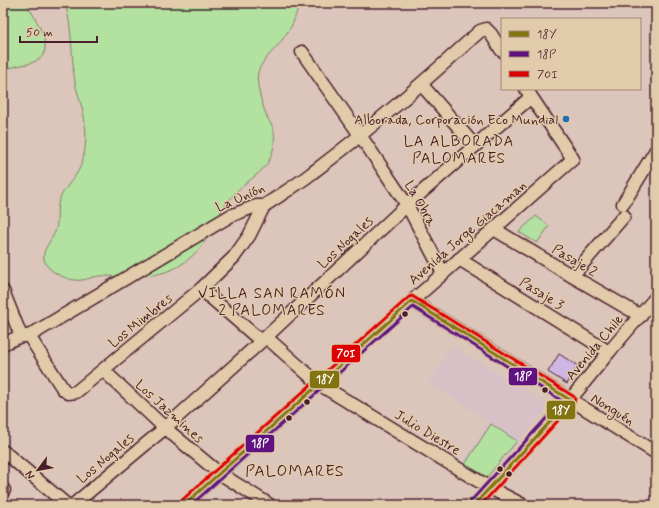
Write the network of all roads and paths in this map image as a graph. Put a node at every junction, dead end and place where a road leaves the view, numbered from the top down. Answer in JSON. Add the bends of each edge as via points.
{"nodes":[{"id":1,"x":501,"y":49,"type":"edge"},
{"id":2,"x":302,"y":52,"type":"dead end"},
{"id":3,"x":421,"y":84,"type":"junction"},
{"id":4,"x":529,"y":93,"type":"edge"},
{"id":5,"x":360,"y":135,"type":"junction"},
{"id":6,"x":475,"y":146,"type":"junction"},
{"id":7,"x":656,"y":150,"type":"edge"},
{"id":8,"x":407,"y":205,"type":"junction"},
{"id":9,"x":264,"y":206,"type":"junction"},
{"id":10,"x":494,"y":229,"type":"junction"},
{"id":11,"x":459,"y":259,"type":"junction"},
{"id":12,"x":443,"y":273,"type":"junction"},
{"id":13,"x":572,"y":276,"type":"junction"},
{"id":14,"x":201,"y":289,"type":"junction"},
{"id":15,"x":3,"y":291,"type":"edge"},
{"id":16,"x":656,"y":298,"type":"edge"},
{"id":17,"x":412,"y":300,"type":"junction"},
{"id":18,"x":641,"y":316,"type":"junction"},
{"id":19,"x":25,"y":336,"type":"junction"},
{"id":20,"x":263,"y":339,"type":"junction"},
{"id":21,"x":3,"y":344,"type":"edge"},
{"id":22,"x":609,"y":352,"type":"junction"},
{"id":23,"x":103,"y":370,"type":"junction"},
{"id":24,"x":319,"y":384,"type":"junction"},
{"id":25,"x":570,"y":400,"type":"junction"},
{"id":26,"x":165,"y":428,"type":"junction"},
{"id":27,"x":656,"y":439,"type":"edge"},
{"id":28,"x":3,"y":451,"type":"edge"},
{"id":29,"x":652,"y":451,"type":"edge"},
{"id":30,"x":219,"y":473,"type":"junction"},
{"id":31,"x":490,"y":488,"type":"junction"},
{"id":32,"x":67,"y":505,"type":"edge"},
{"id":33,"x":73,"y":505,"type":"edge"},
{"id":34,"x":184,"y":505,"type":"edge"},
{"id":35,"x":270,"y":505,"type":"edge"},
{"id":36,"x":474,"y":505,"type":"edge"},
{"id":37,"x":522,"y":505,"type":"edge"}],
"edges":[{"from":1,"to":3,"type":"street","name":"La Unión","via":[[486,29],[480,31]]},
{"from":2,"to":5,"type":"street","name":"La Obra"},
{"from":3,"to":5,"type":"street","name":"La Unión"},
{"from":3,"to":6,"type":"street"},
{"from":4,"to":6,"type":"street","name":"Los Nogales"},
{"from":4,"to":10,"type":"street","name":"Avenida Jorge Giacaman","via":[[573,159]]},
{"from":5,"to":8,"type":"street","name":"La Obra"},
{"from":5,"to":9,"type":"street","name":"La Unión","via":[[312,174]]},
{"from":6,"to":8,"type":"street","name":"Los Nogales"},
{"from":7,"to":13,"type":"street","via":[[624,210]]},
{"from":8,"to":12,"type":"street","name":"La Obra"},
{"from":8,"to":20,"type":"street","name":"Los Nogales"},
{"from":9,"to":14,"type":"street","name":"Los Mimbres","via":[[249,236],[234,256]]},
{"from":9,"to":19,"type":"street","name":"La Unión","via":[[256,206],[230,216]]},
{"from":10,"to":11,"type":"street","name":"Avenida Jorge Giacaman"},
{"from":10,"to":13,"type":"street","name":"Pasaje 2"},
{"from":11,"to":12,"type":"street","name":"Avenida Jorge Giacaman"},
{"from":11,"to":22,"type":"street","name":"Pasaje 3"},
{"from":12,"to":17,"type":"street","name":"Avenida Jorge Giacaman"},
{"from":13,"to":18,"type":"street","name":"Pasaje 2"},
{"from":14,"to":20,"type":"street","name":"Julio Diestre"},
{"from":14,"to":23,"type":"street","name":"Los Mimbres"},
{"from":15,"to":19,"type":"street"},
{"from":16,"to":18,"type":"street","name":"Avenida Chile"},
{"from":17,"to":24,"type":"street","name":"Avenida Jorge Giacaman"},
{"from":17,"to":25,"type":"street","name":"Nonguén"},
{"from":18,"to":22,"type":"street","name":"Avenida Chile"},
{"from":19,"to":21,"type":"street","name":"La Unión"},
{"from":19,"to":23,"type":"street","name":"Los Mimbres","via":[[68,393],[76,392]]},
{"from":20,"to":24,"type":"street","name":"Julio Diestre"},
{"from":20,"to":26,"type":"street","name":"Los Nogales"},
{"from":22,"to":25,"type":"street","name":"Avenida Chile"},
{"from":23,"to":26,"type":"street","name":"Los Jazmines"},
{"from":24,"to":30,"type":"street","name":"Avenida Jorge Giacaman"},
{"from":24,"to":31,"type":"street","name":"Julio Diestre"},
{"from":25,"to":29,"type":"street","name":"Nonguén"},
{"from":25,"to":31,"type":"street","name":"Avenida Chile"},
{"from":26,"to":30,"type":"street","name":"Los Jazmines"},
{"from":26,"to":33,"type":"street","name":"Los Nogales"},
{"from":27,"to":29,"type":"street"},
{"from":28,"to":32,"type":"street"},
{"from":30,"to":34,"type":"street","name":"Avenida Jorge Giacaman"},
{"from":30,"to":35,"type":"street","name":"Los Jazmines"},
{"from":31,"to":36,"type":"street","name":"Avenida Chile"},
{"from":31,"to":37,"type":"street","name":"Julio Diestre"}]}
